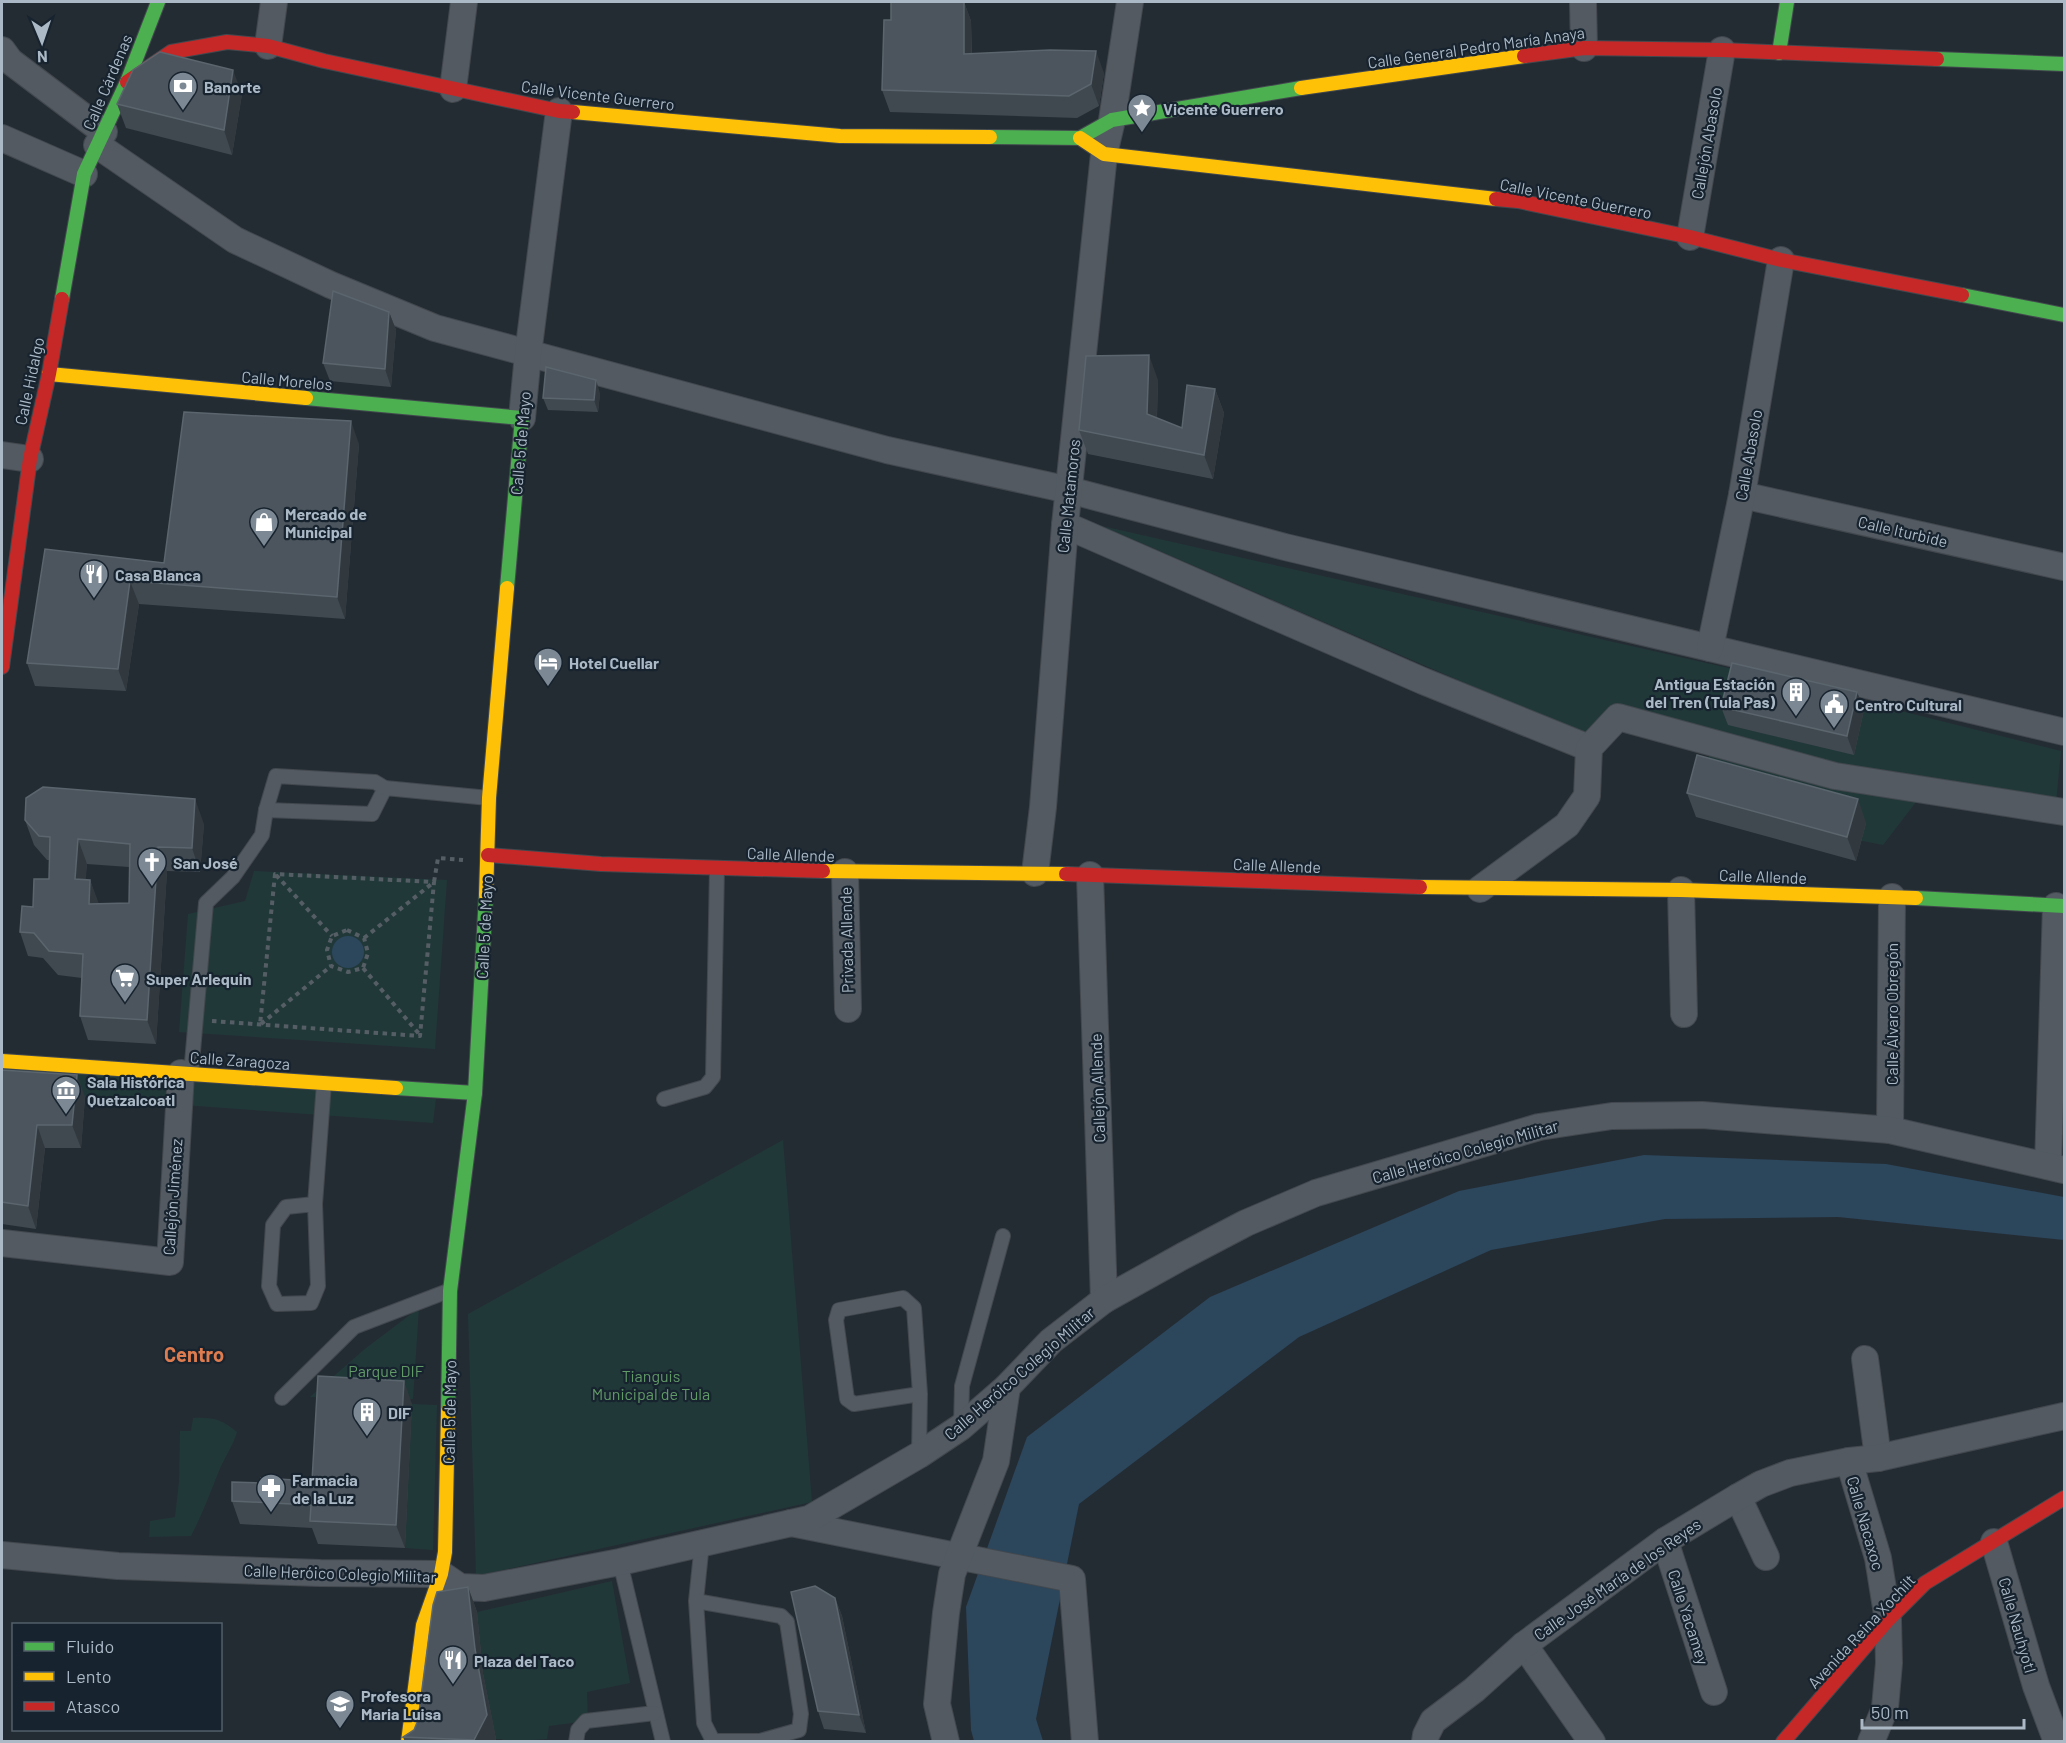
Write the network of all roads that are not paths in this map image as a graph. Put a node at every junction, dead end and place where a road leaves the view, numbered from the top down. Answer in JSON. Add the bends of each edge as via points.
{"nodes":[{"id":1,"x":158,"y":2,"type":"edge"},
{"id":2,"x":274,"y":2,"type":"edge"},
{"id":3,"x":464,"y":2,"type":"edge"},
{"id":4,"x":1130,"y":2,"type":"edge"},
{"id":5,"x":1583,"y":2,"type":"edge"},
{"id":6,"x":1787,"y":2,"type":"edge"},
{"id":7,"x":268,"y":46,"type":"junction"},
{"id":8,"x":1584,"y":48,"type":"junction"},
{"id":9,"x":2,"y":50,"type":"edge"},
{"id":10,"x":1722,"y":50,"type":"junction"},
{"id":11,"x":1779,"y":53,"type":"junction"},
{"id":12,"x":2064,"y":64,"type":"edge"},
{"id":13,"x":127,"y":82,"type":"junction"},
{"id":14,"x":453,"y":89,"type":"junction"},
{"id":15,"x":559,"y":111,"type":"junction"},
{"id":16,"x":1112,"y":120,"type":"junction"},
{"id":17,"x":2,"y":138,"type":"edge"},
{"id":18,"x":1080,"y":138,"type":"junction"},
{"id":19,"x":101,"y":139,"type":"junction"},
{"id":20,"x":1104,"y":154,"type":"junction"},
{"id":21,"x":84,"y":174,"type":"junction"},
{"id":22,"x":1690,"y":237,"type":"junction"},
{"id":23,"x":1781,"y":260,"type":"junction"},
{"id":24,"x":2064,"y":315,"type":"edge"},
{"id":25,"x":528,"y":354,"type":"junction"},
{"id":26,"x":49,"y":374,"type":"junction"},
{"id":27,"x":522,"y":418,"type":"junction"},
{"id":28,"x":2,"y":455,"type":"edge"},
{"id":29,"x":30,"y":459,"type":"junction"},
{"id":30,"x":1069,"y":489,"type":"junction"},
{"id":31,"x":1742,"y":495,"type":"junction"},
{"id":32,"x":1065,"y":525,"type":"junction"},
{"id":33,"x":2064,"y":567,"type":"edge"},
{"id":34,"x":1710,"y":648,"type":"junction"},
{"id":35,"x":2,"y":667,"type":"edge"},
{"id":36,"x":2064,"y":732,"type":"edge"},
{"id":37,"x":1589,"y":748,"type":"junction"},
{"id":38,"x":384,"y":788,"type":"junction"},
{"id":39,"x":489,"y":798,"type":"junction"},
{"id":40,"x":266,"y":810,"type":"junction"},
{"id":41,"x":2064,"y":812,"type":"edge"},
{"id":42,"x":488,"y":855,"type":"junction"},
{"id":43,"x":717,"y":868,"type":"junction"},
{"id":44,"x":845,"y":872,"type":"junction"},
{"id":45,"x":1035,"y":873,"type":"junction"},
{"id":46,"x":1090,"y":876,"type":"junction"},
{"id":47,"x":1480,"y":889,"type":"junction"},
{"id":48,"x":1681,"y":890,"type":"junction"},
{"id":49,"x":1892,"y":897,"type":"junction"},
{"id":50,"x":2060,"y":906,"type":"edge"},
{"id":51,"x":848,"y":1009,"type":"dead end"},
{"id":52,"x":1684,"y":1014,"type":"dead end"},
{"id":53,"x":2,"y":1061,"type":"edge"},
{"id":54,"x":186,"y":1073,"type":"junction"},
{"id":55,"x":324,"y":1083,"type":"junction"},
{"id":56,"x":475,"y":1093,"type":"junction"},
{"id":57,"x":664,"y":1100,"type":"dead end"},
{"id":58,"x":1890,"y":1130,"type":"junction"},
{"id":59,"x":2056,"y":1168,"type":"edge"},
{"id":60,"x":315,"y":1204,"type":"junction"},
{"id":61,"x":1003,"y":1236,"type":"dead end"},
{"id":62,"x":2,"y":1243,"type":"edge"},
{"id":63,"x":450,"y":1291,"type":"junction"},
{"id":64,"x":1104,"y":1300,"type":"junction"},
{"id":65,"x":1865,"y":1359,"type":"dead end"},
{"id":66,"x":1007,"y":1387,"type":"junction"},
{"id":67,"x":920,"y":1394,"type":"junction"},
{"id":68,"x":282,"y":1398,"type":"dead end"},
{"id":69,"x":2064,"y":1416,"type":"edge"},
{"id":70,"x":961,"y":1427,"type":"junction"},
{"id":71,"x":919,"y":1455,"type":"junction"},
{"id":72,"x":1878,"y":1458,"type":"junction"},
{"id":73,"x":1849,"y":1461,"type":"junction"},
{"id":74,"x":1738,"y":1497,"type":"junction"},
{"id":75,"x":2064,"y":1498,"type":"edge"},
{"id":76,"x":789,"y":1523,"type":"junction"},
{"id":77,"x":1665,"y":1541,"type":"junction"},
{"id":78,"x":1994,"y":1542,"type":"junction"},
{"id":79,"x":702,"y":1543,"type":"junction"},
{"id":80,"x":2,"y":1555,"type":"edge"},
{"id":81,"x":1766,"y":1557,"type":"dead end"},
{"id":82,"x":965,"y":1558,"type":"junction"},
{"id":83,"x":620,"y":1562,"type":"junction"},
{"id":84,"x":441,"y":1574,"type":"junction"},
{"id":85,"x":696,"y":1601,"type":"junction"},
{"id":86,"x":1888,"y":1620,"type":"junction"},
{"id":87,"x":1524,"y":1645,"type":"junction"},
{"id":88,"x":1714,"y":1692,"type":"dead end"},
{"id":89,"x":655,"y":1713,"type":"junction"},
{"id":90,"x":1429,"y":1731,"type":"edge"},
{"id":91,"x":408,"y":1742,"type":"edge"},
{"id":92,"x":576,"y":1742,"type":"edge"},
{"id":93,"x":663,"y":1742,"type":"edge"},
{"id":94,"x":946,"y":1742,"type":"edge"},
{"id":95,"x":1085,"y":1742,"type":"edge"},
{"id":96,"x":1592,"y":1742,"type":"edge"},
{"id":97,"x":1783,"y":1742,"type":"edge"},
{"id":98,"x":1871,"y":1742,"type":"edge"},
{"id":99,"x":2057,"y":1742,"type":"edge"}],
"edges":[{"from":1,"to":13,"type":"main road","name":"Calle Cárdenas"},
{"from":2,"to":7,"type":"street"},
{"from":3,"to":14,"type":"street"},
{"from":4,"to":16,"type":"street","name":"Calle Matamoros"},
{"from":5,"to":8,"type":"street"},
{"from":6,"to":11,"type":"main road"},
{"from":7,"to":13,"type":"main road","name":"Calle Vicente Guerrero","via":[[226,42],[171,52]]},
{"from":7,"to":14,"type":"main road","name":"Calle Vicente Guerrero"},
{"from":8,"to":10,"type":"main road","name":"Calle General Pedro María Anaya"},
{"from":8,"to":16,"type":"main road","name":"Calle General Pedro María Anaya","via":[[1334,83]]},
{"from":9,"to":19,"type":"street"},
{"from":10,"to":11,"type":"main road","name":"Calle General Pedro María Anaya"},
{"from":10,"to":22,"type":"street","name":"Callejón Abasolo"},
{"from":11,"to":12,"type":"main road","name":"Calle General Pedro María Anaya"},
{"from":13,"to":19,"type":"main road","name":"Calle Cárdenas"},
{"from":14,"to":15,"type":"main road","name":"Calle Vicente Guerrero"},
{"from":15,"to":18,"type":"main road","name":"Calle Vicente Guerrero","via":[[840,136]]},
{"from":15,"to":25,"type":"street","name":"Calle 5 de Mayo"},
{"from":16,"to":18,"type":"main road","name":"Calle Vicente Guerrero"},
{"from":16,"to":20,"type":"street","name":"Calle Matamoros"},
{"from":17,"to":21,"type":"street"},
{"from":18,"to":20,"type":"main road","name":"Calle Vicente Guerrero"},
{"from":19,"to":21,"type":"main road","name":"Calle Cárdenas"},
{"from":19,"to":25,"type":"street","via":[[235,240],[435,328]]},
{"from":20,"to":22,"type":"main road","name":"Calle Vicente Guerrero","via":[[1518,201]]},
{"from":20,"to":30,"type":"street","name":"Calle Matamoros"},
{"from":21,"to":26,"type":"main road","name":"Calle Hidalgo"},
{"from":22,"to":23,"type":"main road","name":"Calle Vicente Guerrero"},
{"from":23,"to":24,"type":"main road","name":"Calle Vicente Guerrero"},
{"from":23,"to":31,"type":"street","name":"Calle Abasolo"},
{"from":25,"to":27,"type":"street","name":"Calle 5 de Mayo"},
{"from":25,"to":30,"type":"street","via":[[887,450]]},
{"from":26,"to":27,"type":"main road","name":"Calle Morelos"},
{"from":26,"to":29,"type":"main road","name":"Calle Hidalgo"},
{"from":27,"to":39,"type":"main road","name":"Calle 5 de Mayo"},
{"from":28,"to":29,"type":"street"},
{"from":29,"to":35,"type":"main road","name":"Calle Hidalgo"},
{"from":30,"to":32,"type":"street","name":"Calle Matamoros"},
{"from":30,"to":34,"type":"street","via":[[1285,548]]},
{"from":31,"to":33,"type":"street","name":"Calle Iturbide"},
{"from":31,"to":34,"type":"street","name":"Calle Abasolo"},
{"from":32,"to":37,"type":"street","via":[[1423,681]]},
{"from":32,"to":45,"type":"street","name":"Calle Matamoros"},
{"from":34,"to":36,"type":"street"},
{"from":37,"to":41,"type":"street","via":[[1618,717],[1835,776]]},
{"from":37,"to":47,"type":"street","via":[[1587,796],[1567,825]]},
{"from":38,"to":39,"type":"lane"},
{"from":38,"to":40,"type":"lane","via":[[372,814]]},
{"from":38,"to":40,"type":"lane","via":[[375,782],[276,776]]},
{"from":39,"to":42,"type":"main road","name":"Calle 5 de Mayo"},
{"from":40,"to":54,"type":"lane","via":[[262,835],[233,878],[206,903]]},
{"from":42,"to":43,"type":"main road","name":"Calle Allende"},
{"from":42,"to":56,"type":"main road","name":"Calle 5 de Mayo"},
{"from":43,"to":44,"type":"main road","name":"Calle Allende"},
{"from":43,"to":57,"type":"lane","via":[[713,1077],[705,1087]]},
{"from":44,"to":45,"type":"main road","name":"Calle Allende"},
{"from":44,"to":51,"type":"street","name":"Privada Allende"},
{"from":45,"to":46,"type":"main road","name":"Calle Allende"},
{"from":46,"to":47,"type":"main road","name":"Calle Allende"},
{"from":46,"to":64,"type":"street","name":"Callejón Allende"},
{"from":47,"to":48,"type":"main road","name":"Calle Allende"},
{"from":48,"to":49,"type":"main road","name":"Calle Allende"},
{"from":48,"to":52,"type":"street"},
{"from":49,"to":50,"type":"main road","name":"Calle Allende"},
{"from":49,"to":58,"type":"street","name":"Calle Álvaro Obregón"},
{"from":50,"to":59,"type":"street"},
{"from":53,"to":54,"type":"main road","name":"Calle Zaragoza"},
{"from":54,"to":55,"type":"main road","name":"Calle Zaragoza"},
{"from":54,"to":62,"type":"street","name":"Callejón Jiménez","via":[[170,1262]]},
{"from":55,"to":56,"type":"main road","name":"Calle Zaragoza"},
{"from":55,"to":60,"type":"lane"},
{"from":56,"to":63,"type":"main road","name":"Calle 5 de Mayo"},
{"from":58,"to":59,"type":"street","name":"Calle Heróico Colegio Militar"},
{"from":58,"to":64,"type":"street","name":"Calle Heróico Colegio Militar","via":[[1702,1115],[1612,1116],[1539,1127],[1316,1193],[1246,1223]]},
{"from":60,"to":60,"type":"lane","via":[[318,1286],[311,1303],[277,1304],[269,1286],[273,1225],[286,1207]]},
{"from":61,"to":70,"type":"lane","via":[[962,1386]]},
{"from":63,"to":68,"type":"lane","via":[[354,1327]]},
{"from":63,"to":84,"type":"main road","name":"Calle 5 de Mayo","via":[[445,1552]]},
{"from":64,"to":66,"type":"street","name":"Calle Heróico Colegio Militar","via":[[1052,1341]]},
{"from":65,"to":72,"type":"street"},
{"from":66,"to":70,"type":"street","name":"Calle Heróico Colegio Militar"},
{"from":66,"to":82,"type":"street","via":[[996,1461]]},
{"from":67,"to":67,"type":"lane","via":[[914,1308],[903,1298],[838,1310],[836,1320],[847,1398],[854,1404]]},
{"from":67,"to":71,"type":"lane"},
{"from":69,"to":72,"type":"street","name":"Calle José María de los Reyes"},
{"from":70,"to":71,"type":"street","name":"Calle Heróico Colegio Militar"},
{"from":71,"to":76,"type":"street","name":"Calle Heróico Colegio Militar","via":[[809,1519]]},
{"from":72,"to":73,"type":"street","name":"Calle José María de los Reyes"},
{"from":73,"to":74,"type":"street","name":"Calle José María de los Reyes","via":[[1790,1473]]},
{"from":73,"to":86,"type":"street","name":"Calle Nacaxoc","via":[[1878,1558]]},
{"from":74,"to":77,"type":"street","name":"Calle José María de los Reyes"},
{"from":74,"to":81,"type":"street"},
{"from":75,"to":78,"type":"main road","name":"Avenida Reina Xochilt"},
{"from":76,"to":79,"type":"street","name":"Calle Heróico Colegio Militar"},
{"from":76,"to":82,"type":"street"},
{"from":77,"to":87,"type":"street","name":"Calle José María de los Reyes"},
{"from":77,"to":88,"type":"street","name":"Calle Yacamey"},
{"from":78,"to":86,"type":"main road","name":"Avenida Reina Xochilt","via":[[1925,1583]]},
{"from":78,"to":99,"type":"street","name":"Calle Nauhyotl","via":[[2036,1686]]},
{"from":79,"to":83,"type":"street","name":"Calle Heróico Colegio Militar"},
{"from":79,"to":85,"type":"lane"},
{"from":80,"to":84,"type":"street","name":"Calle Heróico Colegio Militar","via":[[118,1566]]},
{"from":82,"to":94,"type":"street","via":[[952,1574],[946,1613],[937,1704]]},
{"from":82,"to":95,"type":"street","via":[[1072,1579]]},
{"from":83,"to":84,"type":"street","name":"Calle Heróico Colegio Militar","via":[[484,1588],[460,1587]]},
{"from":83,"to":89,"type":"lane"},
{"from":84,"to":91,"type":"main road","name":"Calle 5 de Mayo","via":[[423,1625]]},
{"from":85,"to":85,"type":"lane","via":[[704,1723],[713,1741],[760,1741],[799,1730],[801,1714],[787,1622],[781,1616]]},
{"from":86,"to":97,"type":"main road","name":"Avenida Reina Xochilt"},
{"from":86,"to":98,"type":"street","name":"Calle Nacaxoc","via":[[1885,1708]]},
{"from":87,"to":90,"type":"street","name":"Calle José María de los Reyes"},
{"from":87,"to":96,"type":"street"},
{"from":89,"to":92,"type":"lane","via":[[586,1721],[578,1730]]},
{"from":89,"to":93,"type":"lane"}]}
